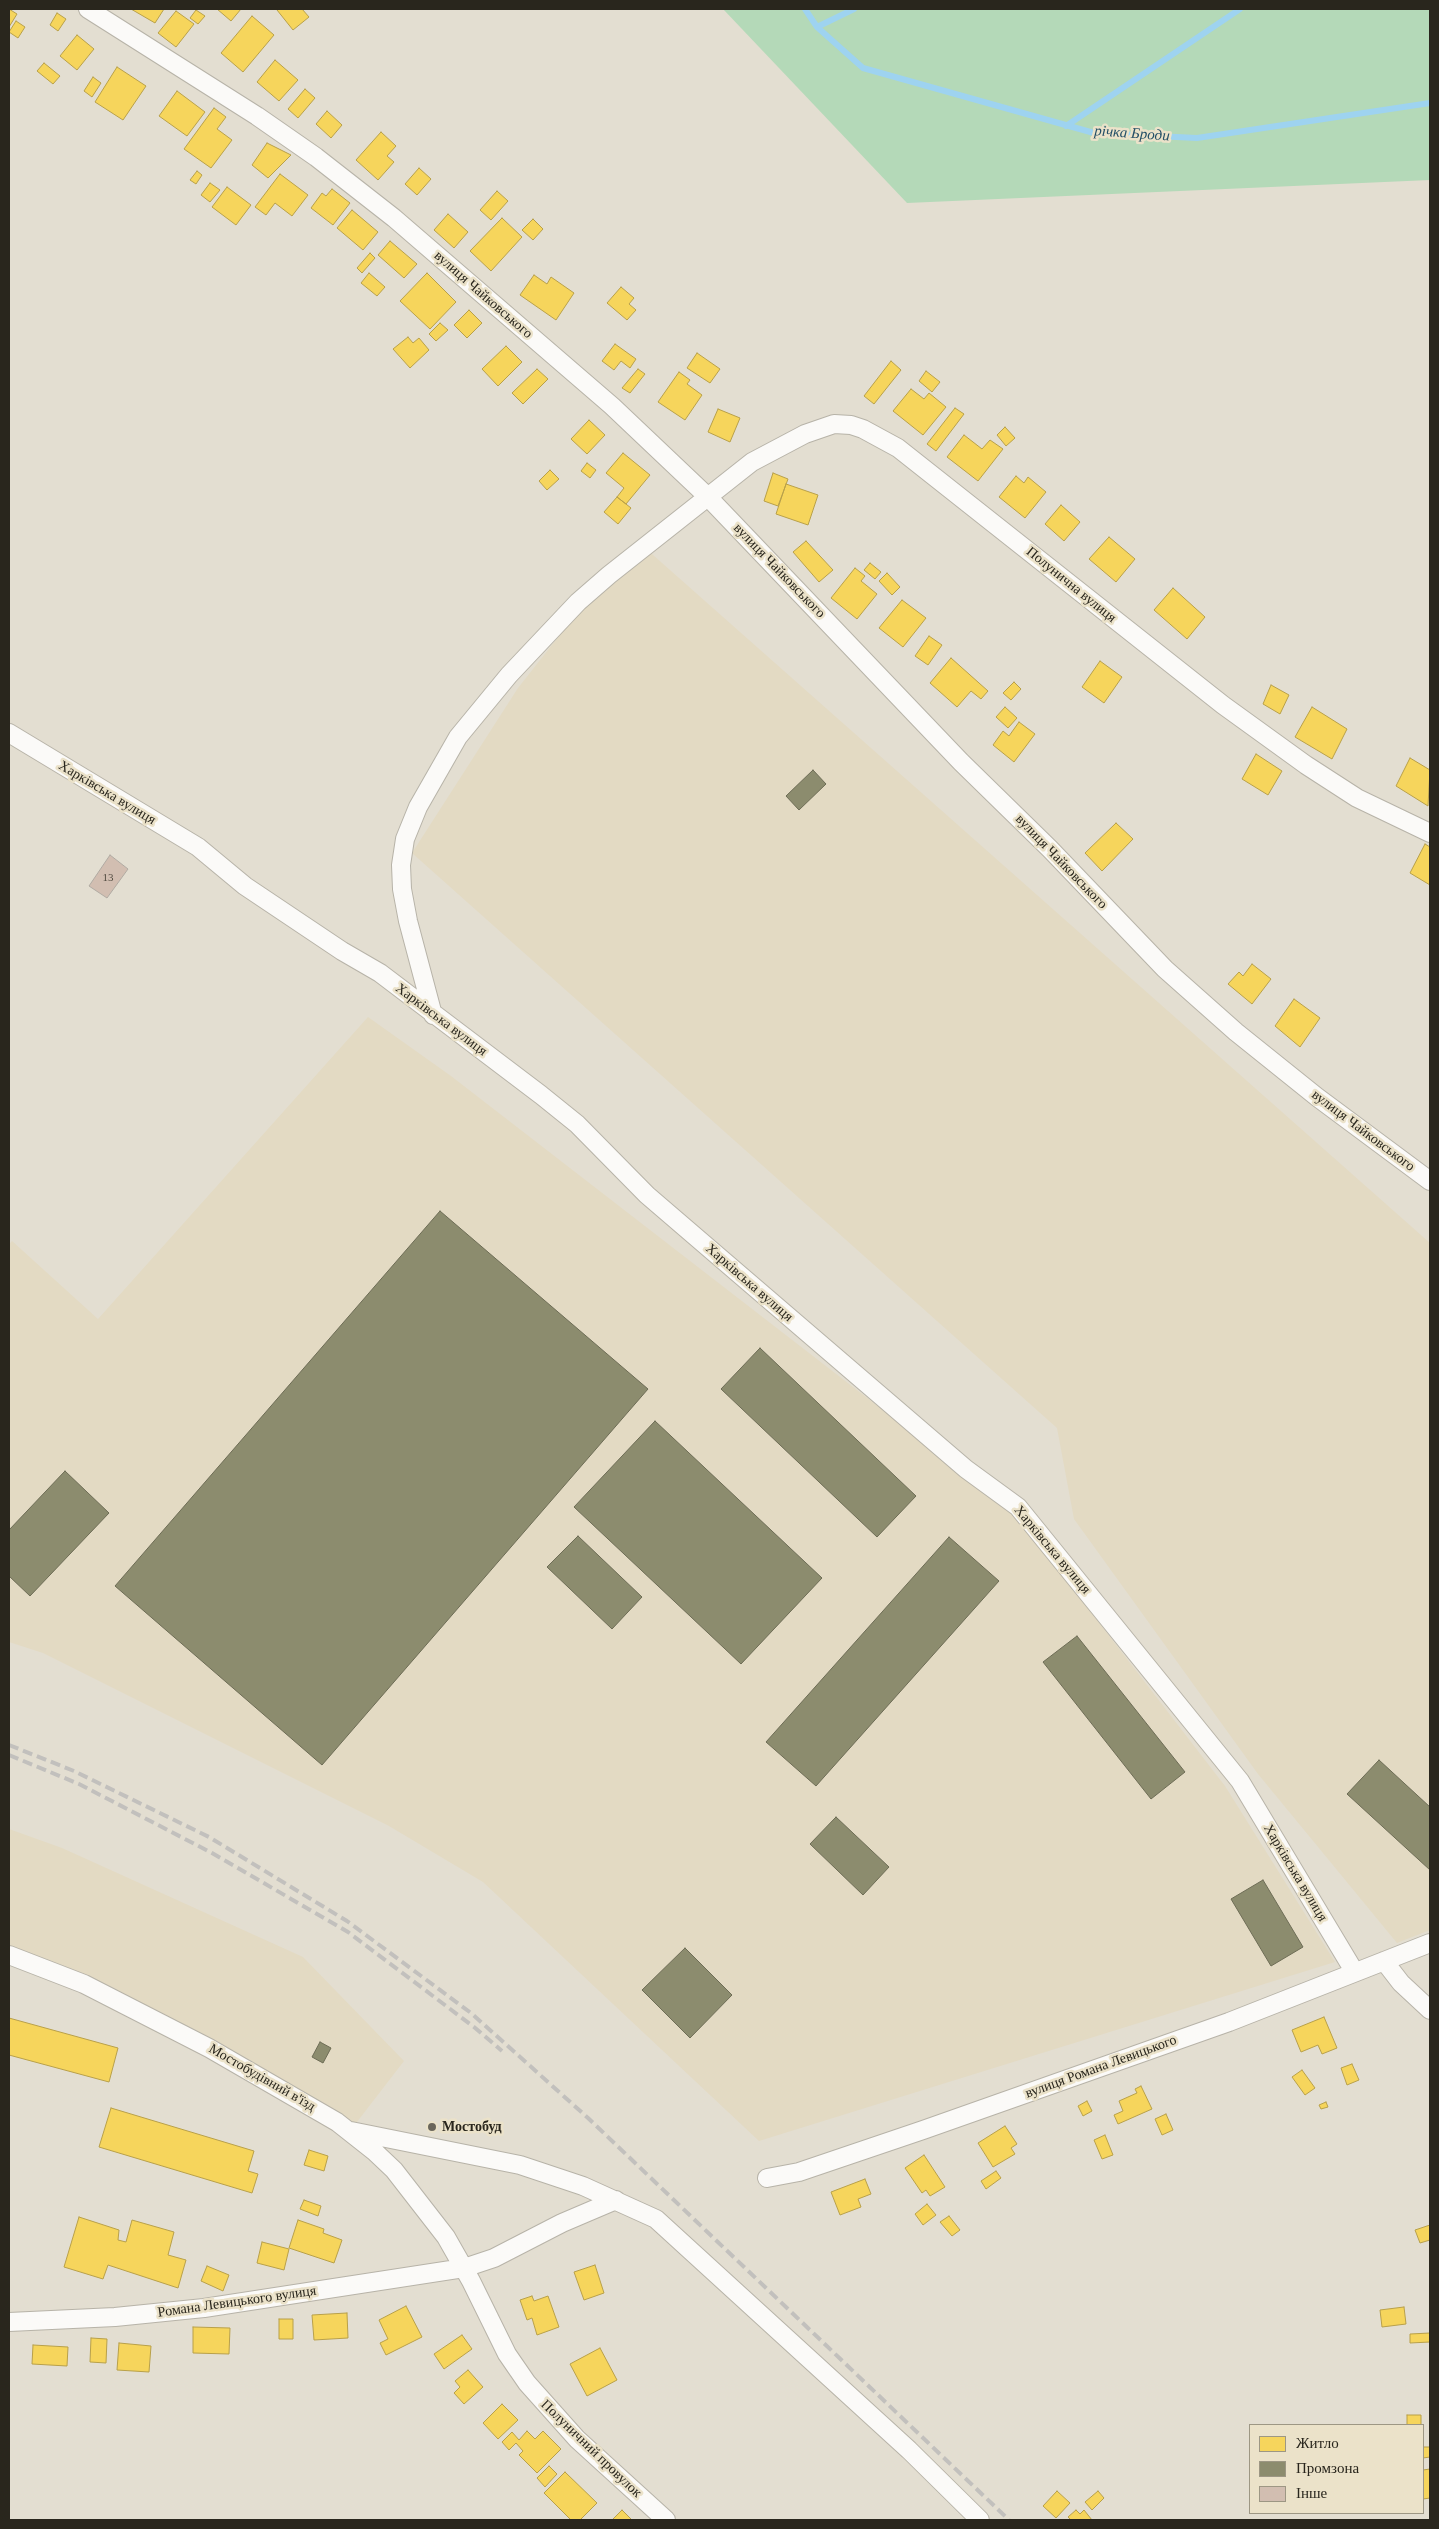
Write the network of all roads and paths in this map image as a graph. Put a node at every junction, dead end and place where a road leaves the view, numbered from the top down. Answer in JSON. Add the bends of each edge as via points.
{"nodes":[{"id":1,"x":88,"y":9,"type":"edge"},
{"id":2,"x":708,"y":497,"type":"junction"},
{"id":3,"x":9,"y":733,"type":"edge"},
{"id":4,"x":1430,"y":833,"type":"edge"},
{"id":5,"x":433,"y":1015,"type":"junction"},
{"id":6,"x":1430,"y":1181,"type":"edge"},
{"id":7,"x":1430,"y":1943,"type":"edge"},
{"id":8,"x":9,"y":1955,"type":"edge"},
{"id":9,"x":1384,"y":1961,"type":"junction"},
{"id":10,"x":1354,"y":1971,"type":"junction"},
{"id":11,"x":1430,"y":2010,"type":"edge"},
{"id":12,"x":350,"y":2131,"type":"junction"},
{"id":13,"x":767,"y":2178,"type":"dead end"},
{"id":14,"x":616,"y":2200,"type":"junction"},
{"id":15,"x":464,"y":2268,"type":"junction"},
{"id":16,"x":9,"y":2322,"type":"edge"},
{"id":17,"x":666,"y":2520,"type":"edge"},
{"id":18,"x":980,"y":2520,"type":"edge"}],
"edges":[{"from":1,"to":2,"type":"street","name":"вулиця Чайковського","via":[[257,116],[343,177],[612,406]]},
{"from":2,"to":4,"type":"street","name":"Полунична вулиця","via":[[765,454],[823,426],[851,425],[874,433],[913,458],[1216,699],[1306,765],[1357,798]]},
{"from":2,"to":5,"type":"street","name":"Полунична вулиця","via":[[578,602],[482,704],[430,783],[405,839],[400,876],[408,921]]},
{"from":2,"to":6,"type":"street","name":"вулиця Чайковського","via":[[961,762],[1165,969],[1250,1044]]},
{"from":3,"to":5,"type":"street","name":"Харківська вулиця","via":[[198,847],[245,886],[380,973]]},
{"from":5,"to":10,"type":"street","name":"Харківська вулиця","via":[[578,1124],[647,1196],[966,1469],[1018,1507],[1240,1781]]},
{"from":7,"to":9,"type":"street","name":"вулиця Романа Левицького"},
{"from":8,"to":12,"type":"street","name":"Мостобудівний в'їзд","via":[[84,1984],[166,2025],[282,2088]]},
{"from":9,"to":10,"type":"street","name":"вулиця Романа Левицького"},
{"from":9,"to":11,"type":"street","via":[[1401,1983]]},
{"from":10,"to":13,"type":"street","name":"вулиця Романа Левицького","via":[[1229,2022],[923,2130],[799,2172]]},
{"from":12,"to":14,"type":"street","via":[[520,2165]]},
{"from":12,"to":15,"type":"street","name":"Мостобудівний в'їзд","via":[[394,2170],[446,2236]]},
{"from":14,"to":15,"type":"street","name":"Романа Левицького вулиця","via":[[494,2258]]},
{"from":14,"to":18,"type":"street","via":[[656,2219],[909,2450]]},
{"from":15,"to":16,"type":"street","name":"Романа Левицького вулиця","via":[[204,2308],[115,2317]]},
{"from":15,"to":17,"type":"street","name":"Полуничний провулок","via":[[507,2354],[535,2394],[577,2439]]}]}
